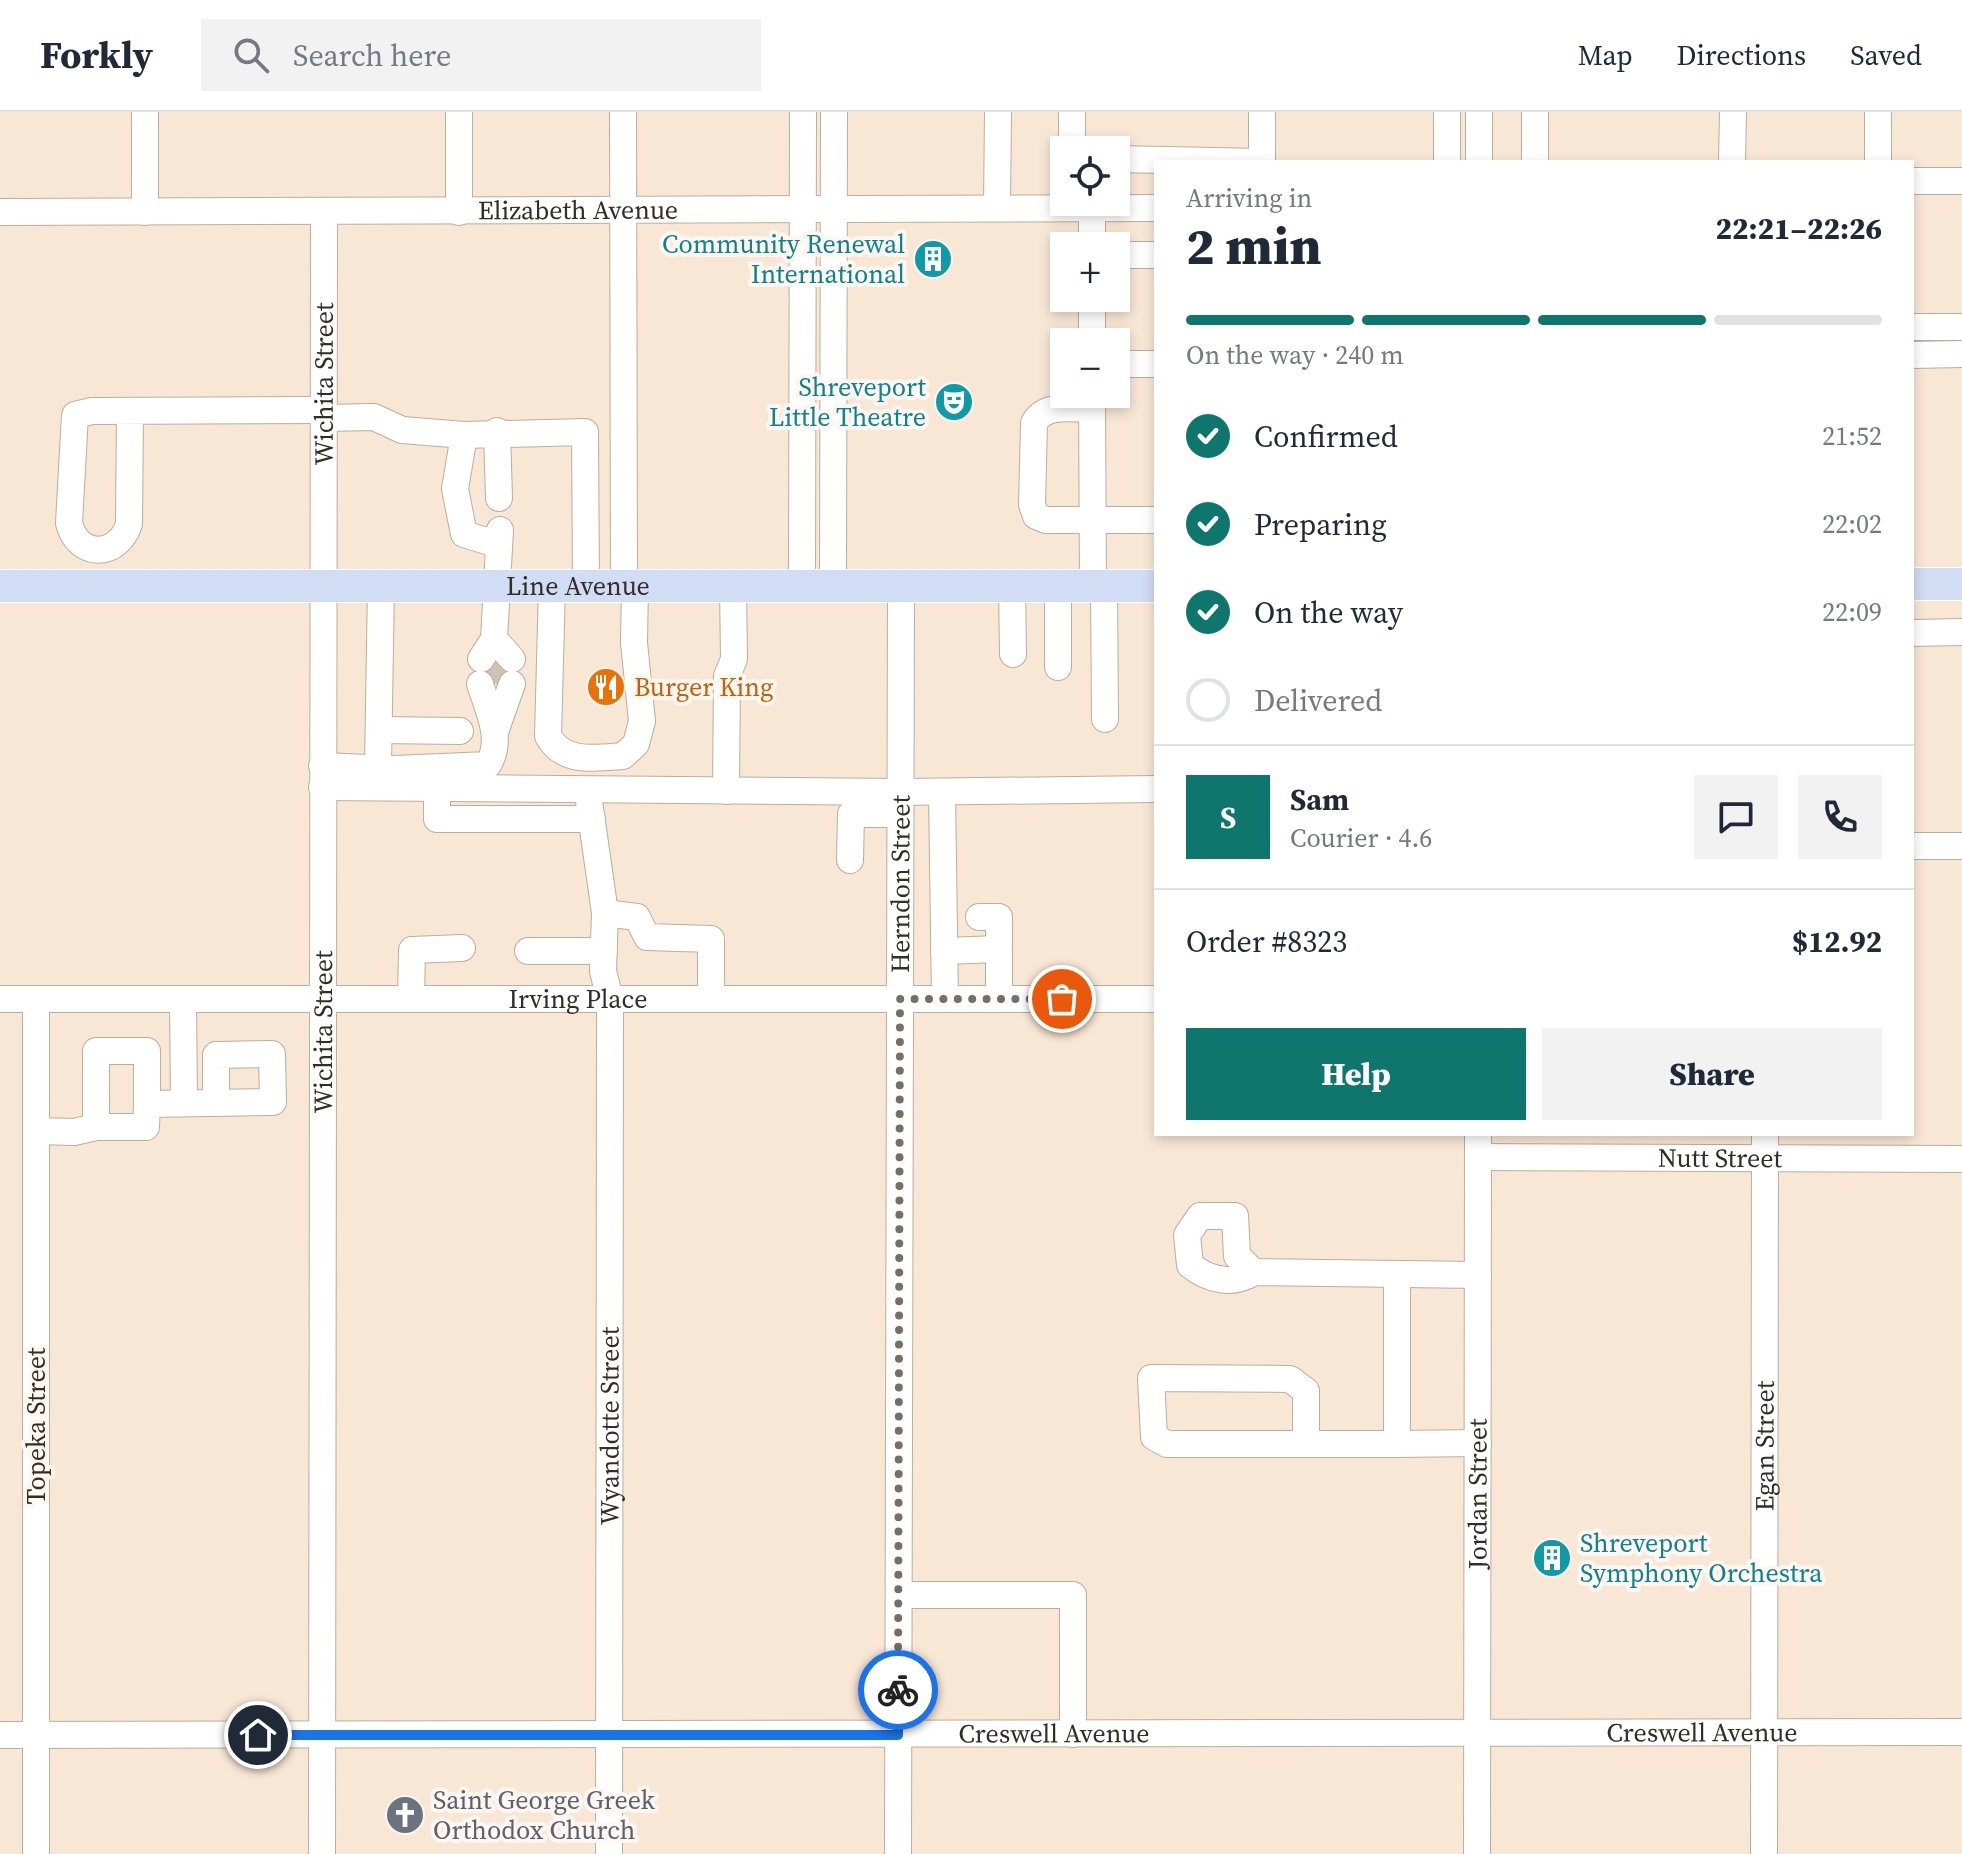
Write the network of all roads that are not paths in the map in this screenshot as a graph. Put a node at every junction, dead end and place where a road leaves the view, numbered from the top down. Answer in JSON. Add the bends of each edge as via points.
{"nodes":[{"id":1,"x":145,"y":112,"type":"edge"},
{"id":2,"x":459,"y":112,"type":"edge"},
{"id":3,"x":623,"y":112,"type":"edge"},
{"id":4,"x":803,"y":112,"type":"edge"},
{"id":5,"x":834,"y":112,"type":"edge"},
{"id":6,"x":998,"y":112,"type":"edge"},
{"id":7,"x":1072,"y":112,"type":"edge"},
{"id":8,"x":1262,"y":112,"type":"edge"},
{"id":9,"x":1447,"y":112,"type":"edge"},
{"id":10,"x":1479,"y":112,"type":"edge"},
{"id":11,"x":1535,"y":112,"type":"edge"},
{"id":12,"x":1733,"y":112,"type":"edge"},
{"id":13,"x":1878,"y":112,"type":"edge"},
{"id":14,"x":1072,"y":136,"type":"edge"},
{"id":15,"x":1130,"y":159,"type":"edge"},
{"id":16,"x":1165,"y":160,"type":"edge"},
{"id":17,"x":1262,"y":160,"type":"edge"},
{"id":18,"x":1447,"y":160,"type":"edge"},
{"id":19,"x":1479,"y":160,"type":"edge"},
{"id":20,"x":1535,"y":160,"type":"edge"},
{"id":21,"x":1732,"y":160,"type":"edge"},
{"id":22,"x":1878,"y":160,"type":"edge"},
{"id":23,"x":1914,"y":181,"type":"edge"},
{"id":24,"x":1962,"y":181,"type":"edge"},
{"id":25,"x":1050,"y":207,"type":"edge"},
{"id":26,"x":1130,"y":207,"type":"edge"},
{"id":27,"x":834,"y":208,"type":"junction"},
{"id":28,"x":997,"y":208,"type":"junction"},
{"id":29,"x":1154,"y":208,"type":"edge"},
{"id":30,"x":803,"y":210,"type":"junction"},
{"id":31,"x":0,"y":212,"type":"edge"},
{"id":32,"x":145,"y":212,"type":"junction"},
{"id":33,"x":324,"y":212,"type":"junction"},
{"id":34,"x":459,"y":212,"type":"junction"},
{"id":35,"x":623,"y":212,"type":"junction"},
{"id":36,"x":1130,"y":255,"type":"edge"},
{"id":37,"x":1154,"y":255,"type":"edge"},
{"id":38,"x":1914,"y":327,"type":"edge"},
{"id":39,"x":1962,"y":327,"type":"edge"},
{"id":40,"x":1962,"y":354,"type":"edge"},
{"id":41,"x":1914,"y":355,"type":"edge"},
{"id":42,"x":1130,"y":364,"type":"edge"},
{"id":43,"x":1154,"y":364,"type":"edge"},
{"id":44,"x":1055,"y":408,"type":"edge"},
{"id":45,"x":1092,"y":408,"type":"edge"},
{"id":46,"x":130,"y":411,"type":"junction"},
{"id":47,"x":323,"y":414,"type":"junction"},
{"id":48,"x":497,"y":431,"type":"junction"},
{"id":49,"x":464,"y":435,"type":"junction"},
{"id":50,"x":499,"y":498,"type":"dead end"},
{"id":51,"x":1093,"y":520,"type":"junction"},
{"id":52,"x":1154,"y":520,"type":"edge"},
{"id":53,"x":1914,"y":584,"type":"edge"},
{"id":54,"x":1962,"y":584,"type":"edge"},
{"id":55,"x":0,"y":586,"type":"edge"},
{"id":56,"x":323,"y":586,"type":"junction"},
{"id":57,"x":381,"y":586,"type":"junction"},
{"id":58,"x":495,"y":586,"type":"junction"},
{"id":59,"x":552,"y":586,"type":"junction"},
{"id":60,"x":586,"y":586,"type":"junction"},
{"id":61,"x":630,"y":586,"type":"junction"},
{"id":62,"x":733,"y":586,"type":"junction"},
{"id":63,"x":818,"y":586,"type":"junction"},
{"id":64,"x":901,"y":586,"type":"junction"},
{"id":65,"x":1012,"y":586,"type":"junction"},
{"id":66,"x":1058,"y":586,"type":"junction"},
{"id":67,"x":1099,"y":586,"type":"junction"},
{"id":68,"x":1154,"y":586,"type":"edge"},
{"id":69,"x":1962,"y":632,"type":"edge"},
{"id":70,"x":1914,"y":633,"type":"edge"},
{"id":71,"x":634,"y":643,"type":"junction"},
{"id":72,"x":1013,"y":654,"type":"dead end"},
{"id":73,"x":1058,"y":667,"type":"dead end"},
{"id":74,"x":552,"y":679,"type":"junction"},
{"id":75,"x":1105,"y":719,"type":"dead end"},
{"id":76,"x":379,"y":730,"type":"junction"},
{"id":77,"x":460,"y":731,"type":"dead end"},
{"id":78,"x":588,"y":758,"type":"junction"},
{"id":79,"x":378,"y":766,"type":"junction"},
{"id":80,"x":322,"y":777,"type":"junction"},
{"id":81,"x":437,"y":788,"type":"junction"},
{"id":82,"x":587,"y":789,"type":"junction"},
{"id":83,"x":1154,"y":789,"type":"edge"},
{"id":84,"x":726,"y":791,"type":"junction"},
{"id":85,"x":942,"y":792,"type":"junction"},
{"id":86,"x":900,"y":803,"type":"junction"},
{"id":87,"x":592,"y":819,"type":"junction"},
{"id":88,"x":1914,"y":846,"type":"edge"},
{"id":89,"x":1962,"y":846,"type":"edge"},
{"id":90,"x":850,"y":860,"type":"dead end"},
{"id":91,"x":605,"y":913,"type":"junction"},
{"id":92,"x":961,"y":918,"type":"junction"},
{"id":93,"x":462,"y":948,"type":"dead end"},
{"id":94,"x":999,"y":949,"type":"junction"},
{"id":95,"x":528,"y":951,"type":"dead end"},
{"id":96,"x":604,"y":951,"type":"junction"},
{"id":97,"x":944,"y":951,"type":"junction"},
{"id":98,"x":0,"y":999,"type":"edge"},
{"id":99,"x":36,"y":999,"type":"junction"},
{"id":100,"x":183,"y":999,"type":"junction"},
{"id":101,"x":323,"y":999,"type":"junction"},
{"id":102,"x":411,"y":999,"type":"junction"},
{"id":103,"x":610,"y":999,"type":"junction"},
{"id":104,"x":711,"y":999,"type":"junction"},
{"id":105,"x":900,"y":999,"type":"junction"},
{"id":106,"x":945,"y":999,"type":"junction"},
{"id":107,"x":999,"y":999,"type":"junction"},
{"id":108,"x":1154,"y":999,"type":"edge"},
{"id":109,"x":184,"y":1103,"type":"junction"},
{"id":110,"x":216,"y":1103,"type":"dead end"},
{"id":111,"x":147,"y":1104,"type":"junction"},
{"id":112,"x":96,"y":1127,"type":"junction"},
{"id":113,"x":36,"y":1131,"type":"junction"},
{"id":114,"x":1478,"y":1146,"type":"edge"},
{"id":115,"x":1765,"y":1146,"type":"edge"},
{"id":116,"x":1962,"y":1159,"type":"edge"},
{"id":117,"x":1254,"y":1272,"type":"dead end"},
{"id":118,"x":1397,"y":1274,"type":"junction"},
{"id":119,"x":1478,"y":1275,"type":"junction"},
{"id":120,"x":1478,"y":1443,"type":"junction"},
{"id":121,"x":1306,"y":1444,"type":"junction"},
{"id":122,"x":1397,"y":1444,"type":"junction"},
{"id":123,"x":899,"y":1595,"type":"junction"},
{"id":124,"x":1962,"y":1732,"type":"edge"},
{"id":125,"x":1765,"y":1733,"type":"junction"},
{"id":126,"x":1073,"y":1734,"type":"junction"},
{"id":127,"x":1478,"y":1734,"type":"junction"},
{"id":128,"x":0,"y":1735,"type":"edge"},
{"id":129,"x":37,"y":1735,"type":"junction"},
{"id":130,"x":322,"y":1735,"type":"junction"},
{"id":131,"x":609,"y":1735,"type":"junction"},
{"id":132,"x":898,"y":1735,"type":"junction"},
{"id":133,"x":36,"y":1854,"type":"edge"},
{"id":134,"x":322,"y":1854,"type":"edge"},
{"id":135,"x":609,"y":1854,"type":"edge"},
{"id":136,"x":898,"y":1854,"type":"edge"},
{"id":137,"x":1477,"y":1854,"type":"edge"},
{"id":138,"x":1764,"y":1854,"type":"edge"}],
"edges":[{"from":1,"to":32,"type":"street"},
{"from":2,"to":34,"type":"street"},
{"from":3,"to":35,"type":"street"},
{"from":4,"to":30,"type":"street"},
{"from":5,"to":27,"type":"street"},
{"from":6,"to":28,"type":"street"},
{"from":7,"to":14,"type":"street"},
{"from":8,"to":17,"type":"street"},
{"from":9,"to":18,"type":"street"},
{"from":10,"to":19,"type":"street"},
{"from":11,"to":20,"type":"street"},
{"from":12,"to":21,"type":"street"},
{"from":13,"to":22,"type":"street"},
{"from":15,"to":16,"type":"street"},
{"from":23,"to":24,"type":"street"},
{"from":25,"to":28,"type":"street","name":"Elizabeth Avenue"},
{"from":26,"to":29,"type":"street","name":"Elizabeth Avenue"},
{"from":27,"to":28,"type":"street","name":"Elizabeth Avenue"},
{"from":27,"to":30,"type":"street","name":"Elizabeth Avenue"},
{"from":27,"to":63,"type":"street"},
{"from":30,"to":35,"type":"street","name":"Elizabeth Avenue"},
{"from":30,"to":63,"type":"street"},
{"from":31,"to":32,"type":"street","name":"Elizabeth Avenue"},
{"from":32,"to":33,"type":"street","name":"Elizabeth Avenue"},
{"from":33,"to":34,"type":"street","name":"Elizabeth Avenue"},
{"from":33,"to":47,"type":"street","name":"Wichita Street"},
{"from":34,"to":35,"type":"street","name":"Elizabeth Avenue"},
{"from":35,"to":61,"type":"street"},
{"from":36,"to":37,"type":"street"},
{"from":38,"to":39,"type":"street"},
{"from":40,"to":41,"type":"street"},
{"from":42,"to":43,"type":"street"},
{"from":44,"to":51,"type":"street","via":[[1039,414],[1034,423],[1032,505],[1036,516],[1046,520]]},
{"from":45,"to":51,"type":"street"},
{"from":46,"to":46,"type":"street","via":[[75,415],[69,523],[80,546],[97,549],[124,540],[129,524]]},
{"from":46,"to":47,"type":"street"},
{"from":47,"to":49,"type":"street","via":[[374,417],[402,430]]},
{"from":47,"to":56,"type":"street","name":"Wichita Street"},
{"from":48,"to":49,"type":"street"},
{"from":48,"to":50,"type":"street"},
{"from":48,"to":60,"type":"street","via":[[585,432]]},
{"from":49,"to":58,"type":"street","via":[[455,489],[464,534],[499,538]]},
{"from":51,"to":52,"type":"street"},
{"from":51,"to":67,"type":"street"},
{"from":53,"to":54,"type":"main road"},
{"from":55,"to":56,"type":"main road","name":"Line Avenue"},
{"from":56,"to":57,"type":"main road","name":"Line Avenue"},
{"from":56,"to":80,"type":"street","name":"Wichita Street"},
{"from":57,"to":58,"type":"main road","name":"Line Avenue"},
{"from":57,"to":76,"type":"street"},
{"from":58,"to":59,"type":"main road","name":"Line Avenue"},
{"from":58,"to":79,"type":"street","via":[[495,754],[488,765]]},
{"from":59,"to":60,"type":"main road","name":"Line Avenue"},
{"from":59,"to":74,"type":"street"},
{"from":60,"to":61,"type":"main road","name":"Line Avenue"},
{"from":61,"to":62,"type":"main road","name":"Line Avenue"},
{"from":61,"to":71,"type":"street"},
{"from":62,"to":63,"type":"main road","name":"Line Avenue"},
{"from":62,"to":84,"type":"street"},
{"from":63,"to":64,"type":"main road","name":"Line Avenue"},
{"from":64,"to":65,"type":"main road","name":"Line Avenue"},
{"from":64,"to":86,"type":"street","name":"Herndon Street"},
{"from":65,"to":66,"type":"main road","name":"Line Avenue"},
{"from":65,"to":72,"type":"street"},
{"from":66,"to":67,"type":"main road","name":"Line Avenue"},
{"from":66,"to":73,"type":"street"},
{"from":67,"to":68,"type":"main road","name":"Line Avenue"},
{"from":67,"to":75,"type":"street"},
{"from":69,"to":70,"type":"street"},
{"from":71,"to":74,"type":"street","via":[[627,653],[627,726],[612,742],[566,739],[557,727]]},
{"from":71,"to":78,"type":"street","via":[[642,721],[636,744],[623,756]]},
{"from":74,"to":78,"type":"street","via":[[548,736],[566,755]]},
{"from":76,"to":77,"type":"street"},
{"from":76,"to":79,"type":"street"},
{"from":78,"to":82,"type":"street","name":"Wyandotte Street"},
{"from":79,"to":80,"type":"street"},
{"from":80,"to":81,"type":"street"},
{"from":80,"to":101,"type":"street","name":"Wichita Street"},
{"from":81,"to":82,"type":"street"},
{"from":81,"to":87,"type":"street","via":[[437,819]]},
{"from":82,"to":84,"type":"street"},
{"from":82,"to":87,"type":"street","name":"Wyandotte Street"},
{"from":83,"to":85,"type":"street"},
{"from":84,"to":86,"type":"street"},
{"from":85,"to":86,"type":"street"},
{"from":85,"to":92,"type":"street"},
{"from":86,"to":90,"type":"street","via":[[851,814]]},
{"from":86,"to":105,"type":"street","name":"Herndon Street"},
{"from":87,"to":91,"type":"street","name":"Wyandotte Street"},
{"from":88,"to":89,"type":"street"},
{"from":91,"to":96,"type":"street","name":"Wyandotte Street"},
{"from":91,"to":104,"type":"street","via":[[637,917],[647,937],[711,939]]},
{"from":92,"to":94,"type":"street","via":[[999,917]]},
{"from":92,"to":97,"type":"street"},
{"from":93,"to":102,"type":"street","via":[[412,950]]},
{"from":94,"to":97,"type":"street"},
{"from":94,"to":107,"type":"street"},
{"from":95,"to":96,"type":"street"},
{"from":96,"to":103,"type":"street","name":"Wyandotte Street"},
{"from":97,"to":106,"type":"street"},
{"from":98,"to":99,"type":"street","name":"Irving Place"},
{"from":99,"to":100,"type":"street","name":"Irving Place"},
{"from":99,"to":113,"type":"street","name":"Topeka Street"},
{"from":100,"to":101,"type":"street","name":"Irving Place"},
{"from":100,"to":109,"type":"street"},
{"from":101,"to":102,"type":"street","name":"Irving Place"},
{"from":101,"to":130,"type":"street","name":"Wichita Street"},
{"from":102,"to":103,"type":"street","name":"Irving Place"},
{"from":103,"to":104,"type":"street","name":"Irving Place"},
{"from":103,"to":131,"type":"street","name":"Wyandotte Street"},
{"from":104,"to":105,"type":"street","name":"Irving Place"},
{"from":105,"to":106,"type":"street","name":"Irving Place"},
{"from":105,"to":123,"type":"street","name":"Herndon Street"},
{"from":106,"to":107,"type":"street","name":"Irving Place"},
{"from":107,"to":108,"type":"street","name":"Irving Place"},
{"from":109,"to":110,"type":"street"},
{"from":109,"to":111,"type":"street"},
{"from":111,"to":112,"type":"street","via":[[146,1127]]},
{"from":111,"to":112,"type":"street","via":[[147,1051],[96,1051]]},
{"from":112,"to":113,"type":"street"},
{"from":113,"to":129,"type":"street","name":"Topeka Street"},
{"from":114,"to":115,"type":"street","name":"Nutt Street"},
{"from":114,"to":119,"type":"street","name":"Jordan Street"},
{"from":115,"to":116,"type":"street","name":"Nutt Street"},
{"from":115,"to":125,"type":"street","name":"Egan Street"},
{"from":117,"to":118,"type":"street"},
{"from":118,"to":119,"type":"street"},
{"from":118,"to":122,"type":"street"},
{"from":119,"to":120,"type":"street","name":"Jordan Street"},
{"from":120,"to":122,"type":"street"},
{"from":120,"to":127,"type":"street","name":"Jordan Street"},
{"from":121,"to":121,"type":"street","via":[[1167,1444],[1154,1437],[1151,1378],[1290,1379],[1306,1391]]},
{"from":121,"to":122,"type":"street"},
{"from":123,"to":126,"type":"street","via":[[1073,1595]]},
{"from":123,"to":132,"type":"street","name":"Herndon Street"},
{"from":124,"to":125,"type":"street","name":"Creswell Avenue"},
{"from":125,"to":127,"type":"street","name":"Creswell Avenue"},
{"from":125,"to":138,"type":"street","name":"Egan Street"},
{"from":126,"to":127,"type":"street","name":"Creswell Avenue"},
{"from":126,"to":132,"type":"street","name":"Creswell Avenue"},
{"from":127,"to":137,"type":"street","name":"Jordan Street"},
{"from":128,"to":129,"type":"street","name":"Creswell Avenue"},
{"from":129,"to":130,"type":"street","name":"Creswell Avenue"},
{"from":129,"to":133,"type":"street","name":"Topeka Street"},
{"from":130,"to":131,"type":"street","name":"Creswell Avenue"},
{"from":130,"to":134,"type":"street","name":"Wichita Street"},
{"from":131,"to":132,"type":"street","name":"Creswell Avenue"},
{"from":131,"to":135,"type":"street","name":"Wyandotte Street"},
{"from":132,"to":136,"type":"street","name":"Herndon Street"}]}
